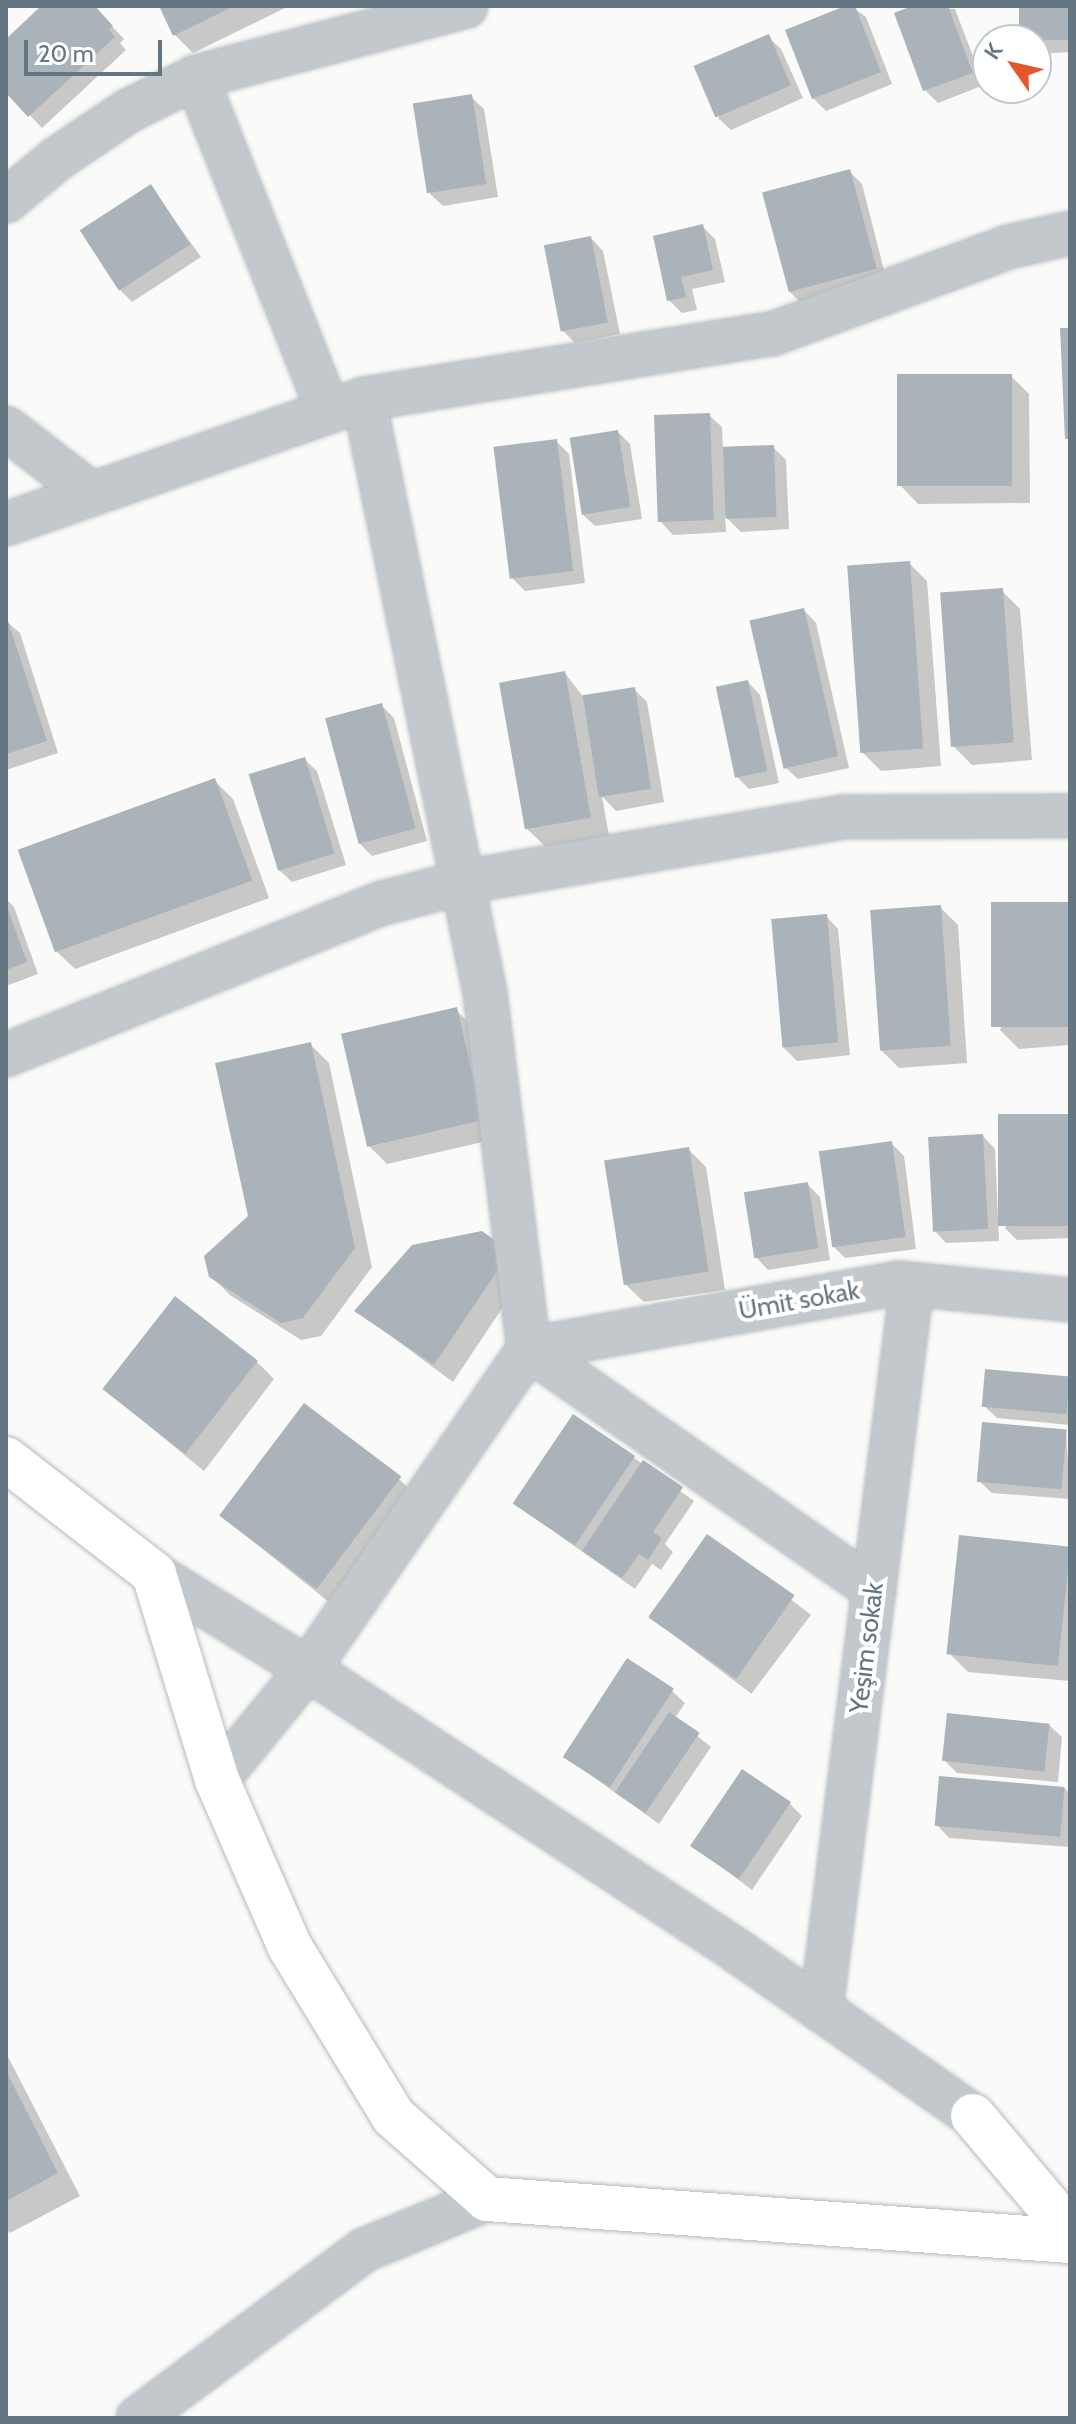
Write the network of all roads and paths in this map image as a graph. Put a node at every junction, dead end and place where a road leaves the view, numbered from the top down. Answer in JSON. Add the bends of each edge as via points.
{"nodes":[{"id":1,"x":466,"y":6,"type":"edge"},
{"id":2,"x":196,"y":77,"type":"junction"},
{"id":3,"x":6,"y":201,"type":"edge"},
{"id":4,"x":1070,"y":233,"type":"edge"},
{"id":5,"x":346,"y":405,"type":"junction"},
{"id":6,"x":6,"y":428,"type":"edge"},
{"id":7,"x":89,"y":492,"type":"junction"},
{"id":8,"x":6,"y":524,"type":"edge"},
{"id":9,"x":1070,"y":816,"type":"edge"},
{"id":10,"x":463,"y":882,"type":"junction"},
{"id":11,"x":6,"y":1055,"type":"edge"},
{"id":12,"x":912,"y":1285,"type":"junction"},
{"id":13,"x":1070,"y":1300,"type":"edge"},
{"id":14,"x":529,"y":1349,"type":"junction"},
{"id":15,"x":6,"y":1459,"type":"edge"},
{"id":16,"x":154,"y":1574,"type":"junction"},
{"id":17,"x":874,"y":1590,"type":"junction"},
{"id":18,"x":308,"y":1669,"type":"junction"},
{"id":19,"x":217,"y":1780,"type":"junction"},
{"id":20,"x":821,"y":2010,"type":"junction"},
{"id":21,"x":973,"y":2116,"type":"junction"},
{"id":22,"x":1070,"y":2192,"type":"edge"},
{"id":23,"x":487,"y":2199,"type":"junction"},
{"id":24,"x":1070,"y":2231,"type":"edge"},
{"id":25,"x":1070,"y":2241,"type":"edge"},
{"id":26,"x":138,"y":2418,"type":"edge"}],
"edges":[{"from":1,"to":2,"type":"street"},
{"from":2,"to":3,"type":"street","via":[[128,111]]},
{"from":2,"to":5,"type":"street"},
{"from":4,"to":5,"type":"street","via":[[1008,247],[772,334]]},
{"from":5,"to":7,"type":"street"},
{"from":5,"to":10,"type":"street"},
{"from":6,"to":7,"type":"street"},
{"from":7,"to":8,"type":"street"},
{"from":9,"to":10,"type":"street","via":[[845,817]]},
{"from":10,"to":11,"type":"street","via":[[383,903]]},
{"from":10,"to":14,"type":"street","via":[[485,993]]},
{"from":12,"to":13,"type":"street","name":"Ümit sokak"},
{"from":12,"to":14,"type":"street","name":"Ümit sokak","via":[[898,1283]]},
{"from":12,"to":17,"type":"street","name":"Yeşim sokak"},
{"from":14,"to":17,"type":"street"},
{"from":14,"to":18,"type":"street"},
{"from":15,"to":16,"type":"street"},
{"from":16,"to":18,"type":"street"},
{"from":16,"to":19,"type":"street"},
{"from":17,"to":20,"type":"street","name":"Yeşim sokak"},
{"from":18,"to":19,"type":"street"},
{"from":18,"to":20,"type":"street"},
{"from":19,"to":23,"type":"street","via":[[290,1947],[393,2116]]},
{"from":20,"to":21,"type":"street"},
{"from":21,"to":22,"type":"street"},
{"from":21,"to":24,"type":"street"},
{"from":23,"to":25,"type":"street"},
{"from":23,"to":26,"type":"street","via":[[364,2250]]}]}
